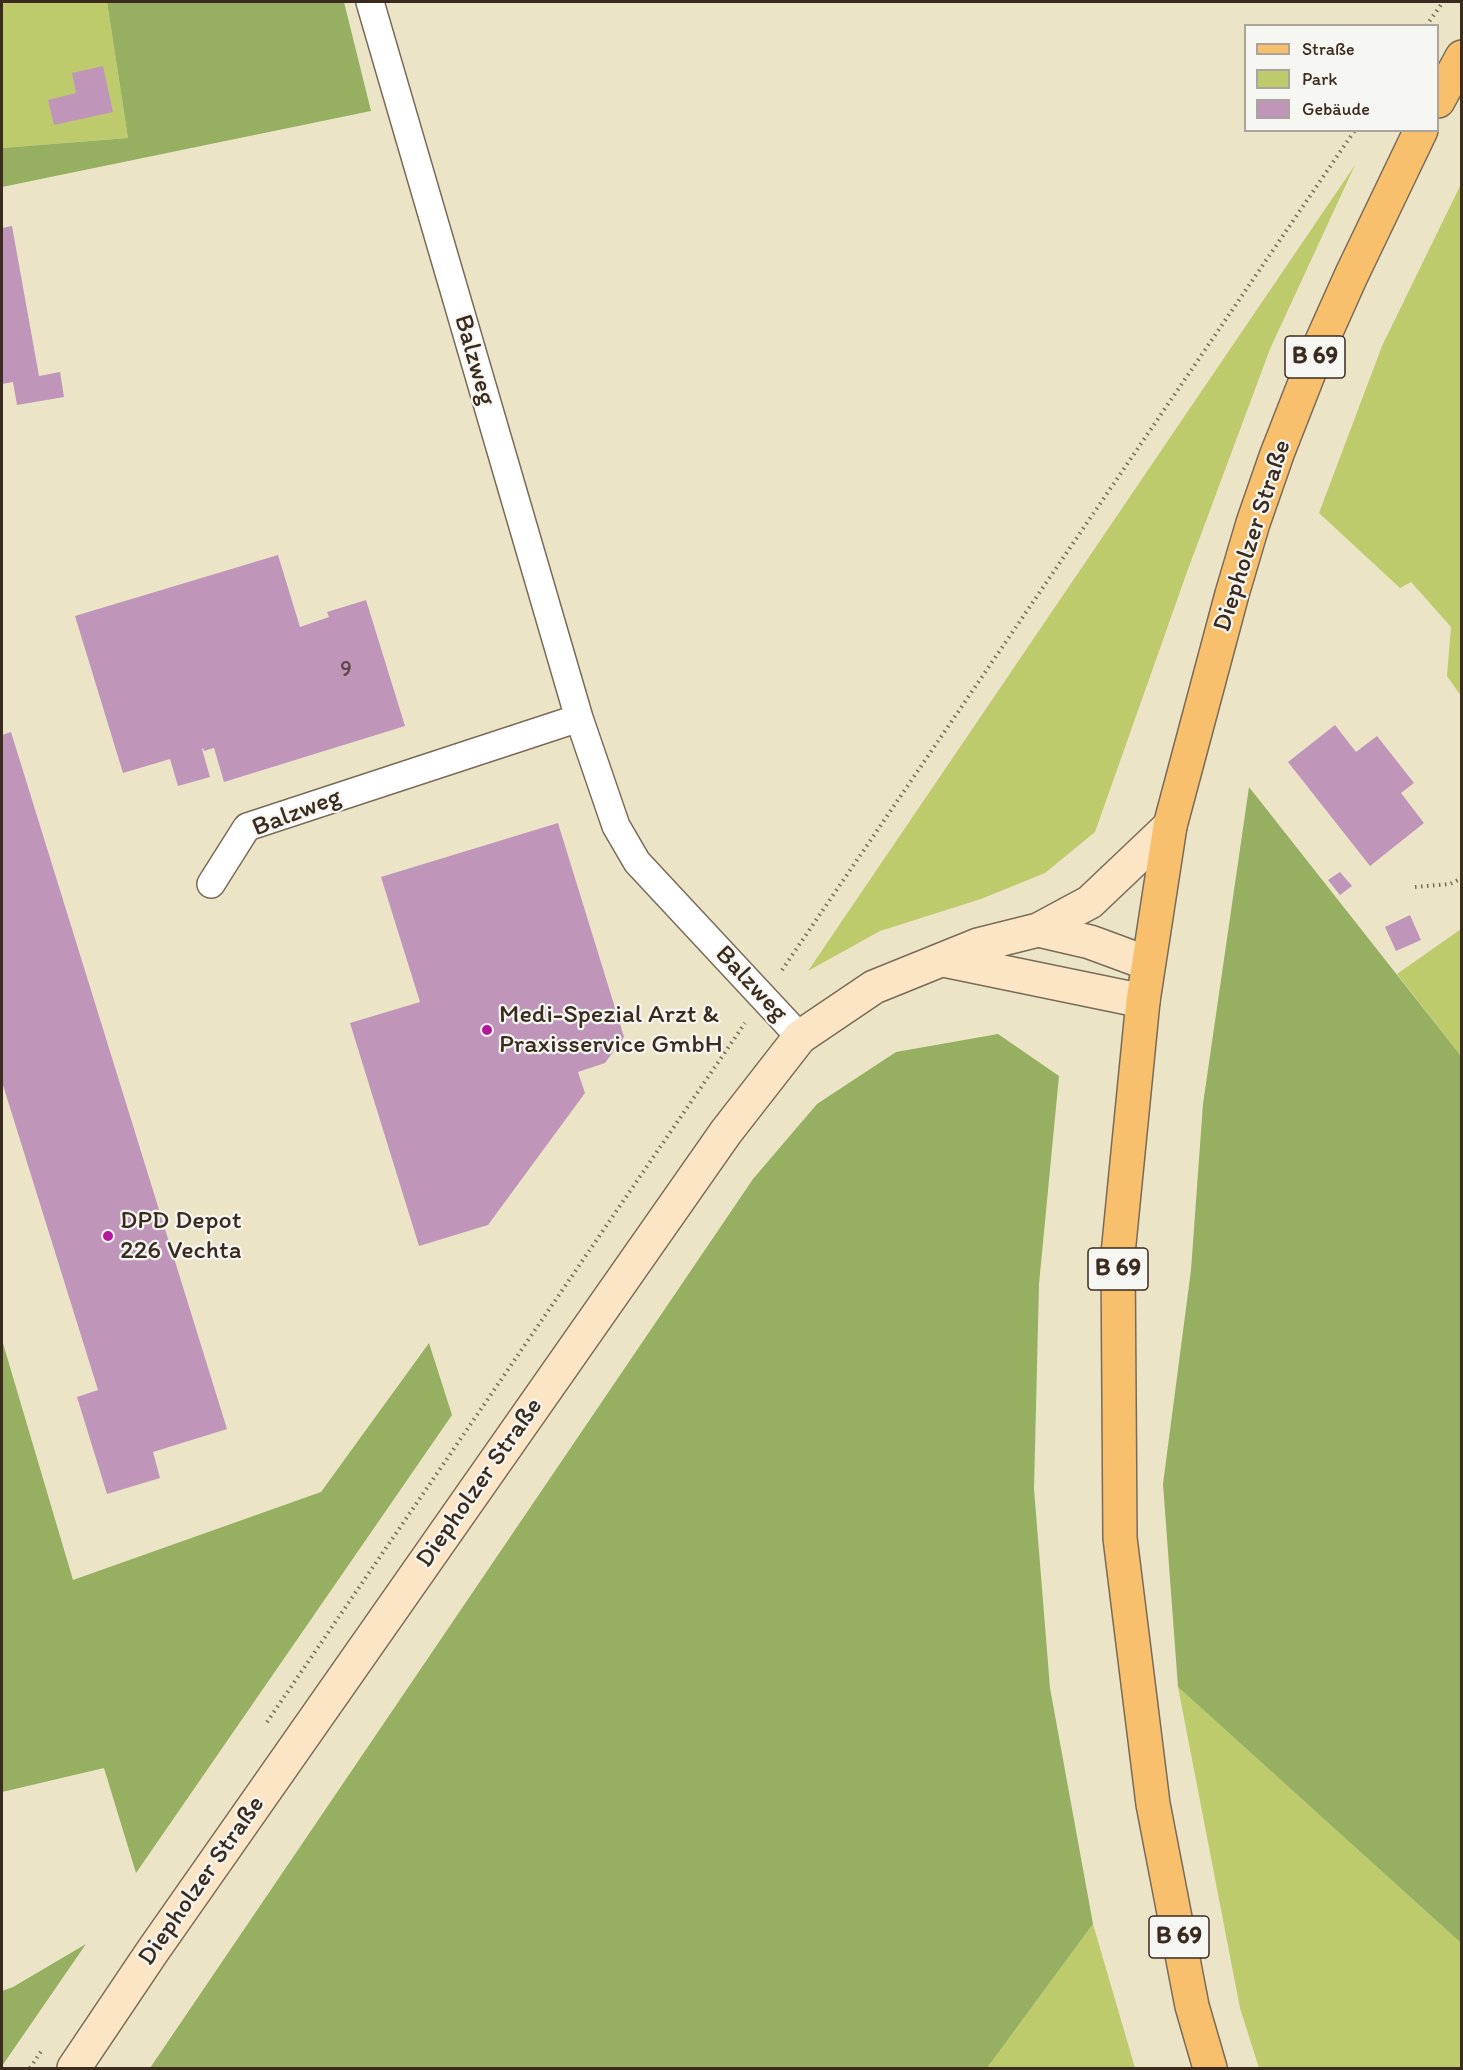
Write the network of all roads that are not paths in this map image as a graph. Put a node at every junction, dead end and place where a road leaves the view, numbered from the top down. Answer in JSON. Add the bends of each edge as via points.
{"nodes":[{"id":1,"x":370,"y":2,"type":"edge"},
{"id":2,"x":1461,"y":57,"type":"edge"},
{"id":3,"x":1439,"y":97,"type":"edge"},
{"id":4,"x":1420,"y":132,"type":"edge"},
{"id":5,"x":579,"y":718,"type":"junction"},
{"id":6,"x":1170,"y":826,"type":"junction"},
{"id":7,"x":211,"y":884,"type":"dead end"},
{"id":8,"x":1038,"y":930,"type":"junction"},
{"id":9,"x":944,"y":960,"type":"junction"},
{"id":10,"x":1148,"y":963,"type":"junction"},
{"id":11,"x":1143,"y":1001,"type":"junction"},
{"id":12,"x":800,"y":1037,"type":"junction"},
{"id":13,"x":74,"y":2068,"type":"edge"},
{"id":14,"x":1210,"y":2068,"type":"edge"}],
"edges":[{"from":1,"to":5,"type":"street","name":"Balzweg"},
{"from":2,"to":3,"type":"main road"},
{"from":4,"to":6,"type":"main road","name":"Diepholzer Straße","number":"B 69","via":[[1317,352],[1277,454],[1232,594]]},
{"from":5,"to":7,"type":"street","name":"Balzweg","via":[[247,827]]},
{"from":5,"to":12,"type":"street","name":"Balzweg","via":[[616,826],[637,862]]},
{"from":6,"to":8,"type":"main road","via":[[1090,902]]},
{"from":6,"to":10,"type":"main road","name":"Diepholzer Straße","number":"B 69"},
{"from":8,"to":9,"type":"main road","name":"Diepholzer Straße","via":[[978,945]]},
{"from":8,"to":10,"type":"main road","name":"Diepholzer Straße","via":[[1090,942]]},
{"from":9,"to":11,"type":"main road"},
{"from":9,"to":12,"type":"main road","name":"Diepholzer Straße","via":[[874,987]]},
{"from":10,"to":11,"type":"main road","name":"Diepholzer Straße","number":"B 69"},
{"from":11,"to":14,"type":"main road","number":"B 69","via":[[1118,1254],[1120,1538],[1154,1804],[1192,2006]]},
{"from":12,"to":13,"type":"main road","name":"Diepholzer Straße","via":[[726,1132]]}]}
